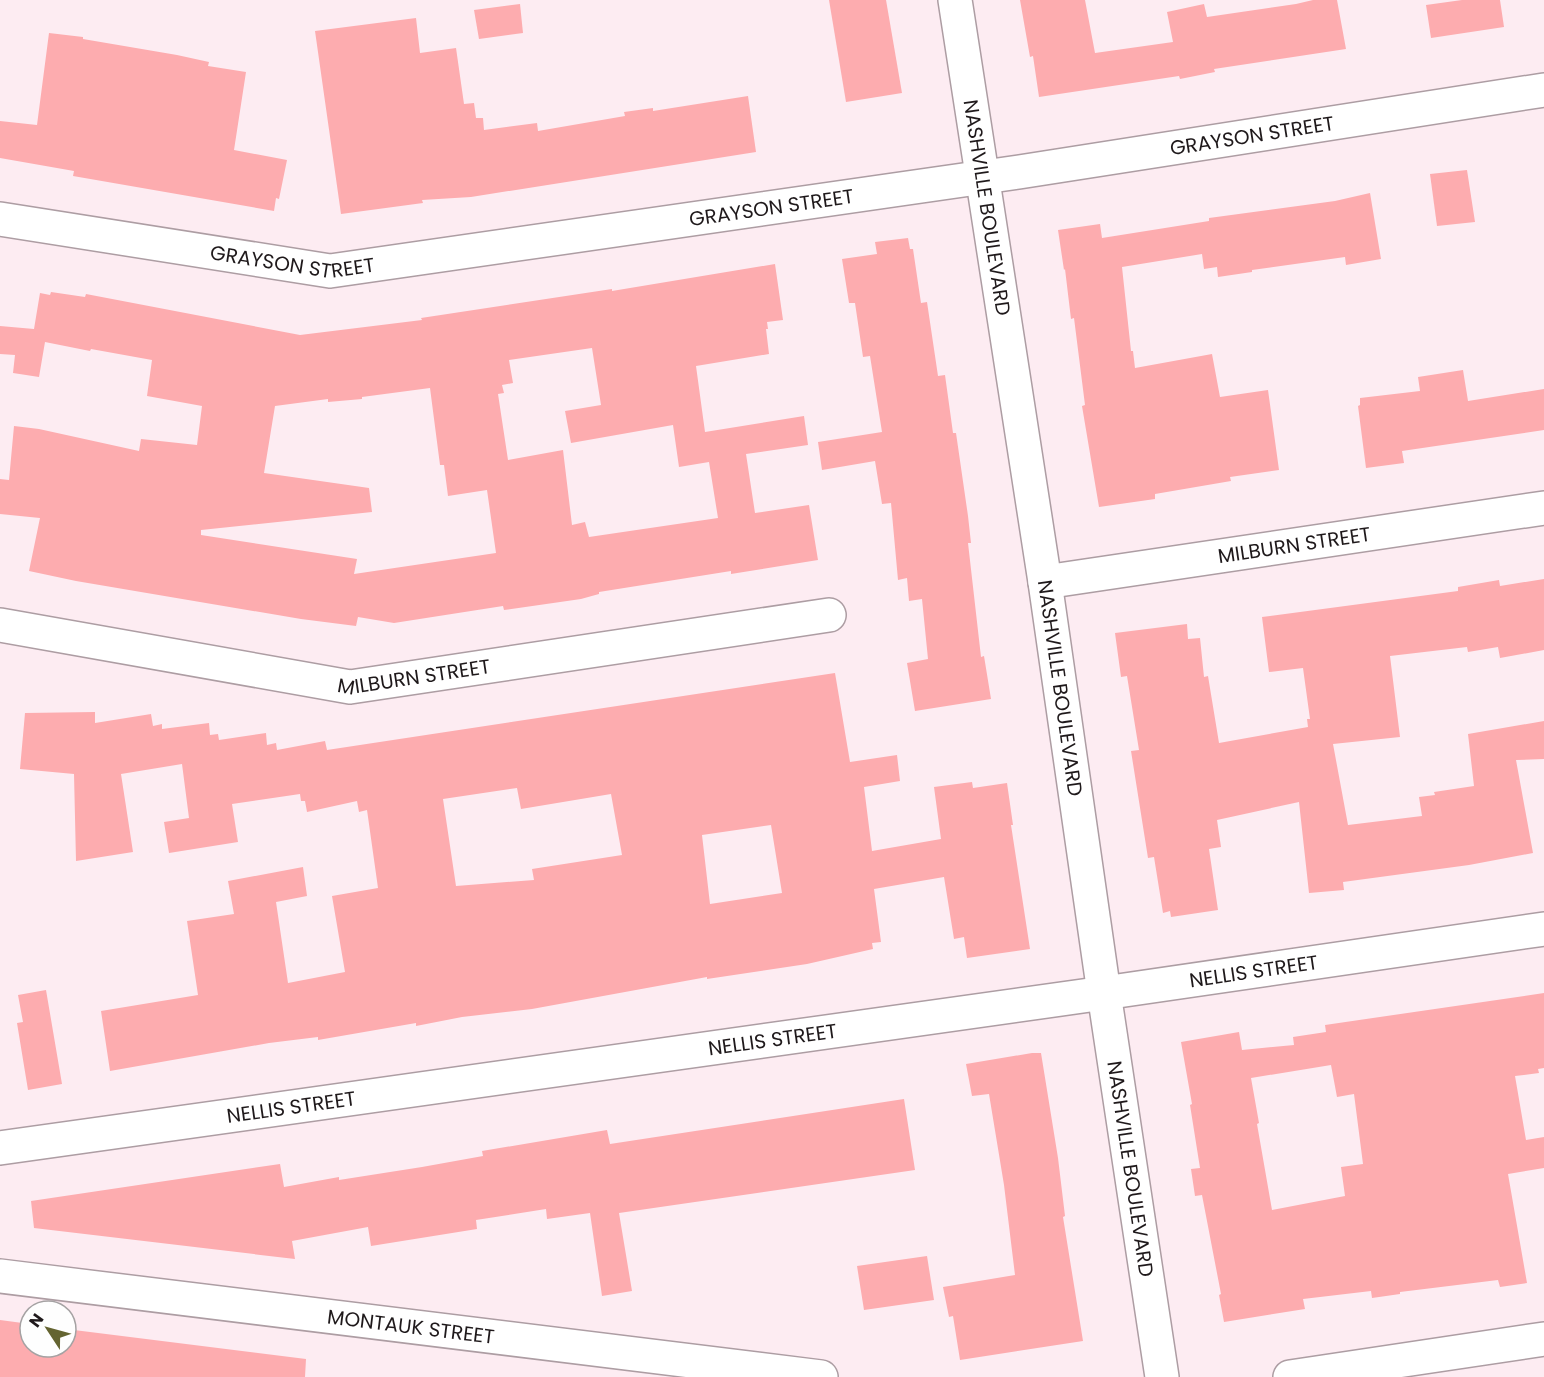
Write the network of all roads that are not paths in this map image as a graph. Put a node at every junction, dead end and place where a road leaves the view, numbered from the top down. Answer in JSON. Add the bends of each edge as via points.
{"nodes":[{"id":1,"x":955,"y":0,"type":"edge"},
{"id":2,"x":1544,"y":90,"type":"edge"},
{"id":3,"x":982,"y":178,"type":"junction"},
{"id":4,"x":0,"y":219,"type":"edge"},
{"id":5,"x":1544,"y":508,"type":"edge"},
{"id":6,"x":1045,"y":582,"type":"junction"},
{"id":7,"x":829,"y":615,"type":"dead end"},
{"id":8,"x":0,"y":624,"type":"edge"},
{"id":9,"x":1544,"y":929,"type":"edge"},
{"id":10,"x":1104,"y":993,"type":"junction"},
{"id":11,"x":0,"y":1148,"type":"edge"},
{"id":12,"x":0,"y":1276,"type":"edge"},
{"id":13,"x":1544,"y":1339,"type":"edge"},
{"id":14,"x":821,"y":1377,"type":"edge"},
{"id":15,"x":1161,"y":1377,"type":"edge"},
{"id":16,"x":1290,"y":1377,"type":"edge"}],
"edges":[{"from":1,"to":3,"type":"street","name":"NASHVILLE BOULEVARD"},
{"from":2,"to":3,"type":"street","name":"GRAYSON STREET"},
{"from":3,"to":4,"type":"street","name":"GRAYSON STREET","via":[[330,271]]},
{"from":3,"to":6,"type":"street","name":"NASHVILLE BOULEVARD"},
{"from":5,"to":6,"type":"street","name":"MILBURN STREET"},
{"from":6,"to":10,"type":"street","name":"NASHVILLE BOULEVARD"},
{"from":7,"to":8,"type":"street","name":"MILBURN STREET","via":[[350,687]]},
{"from":9,"to":10,"type":"street","name":"NELLIS STREET"},
{"from":10,"to":11,"type":"street","name":"NELLIS STREET"},
{"from":10,"to":15,"type":"street","name":"NASHVILLE BOULEVARD"},
{"from":12,"to":14,"type":"street","name":"MONTAUK STREET"},
{"from":13,"to":16,"type":"street"}]}
